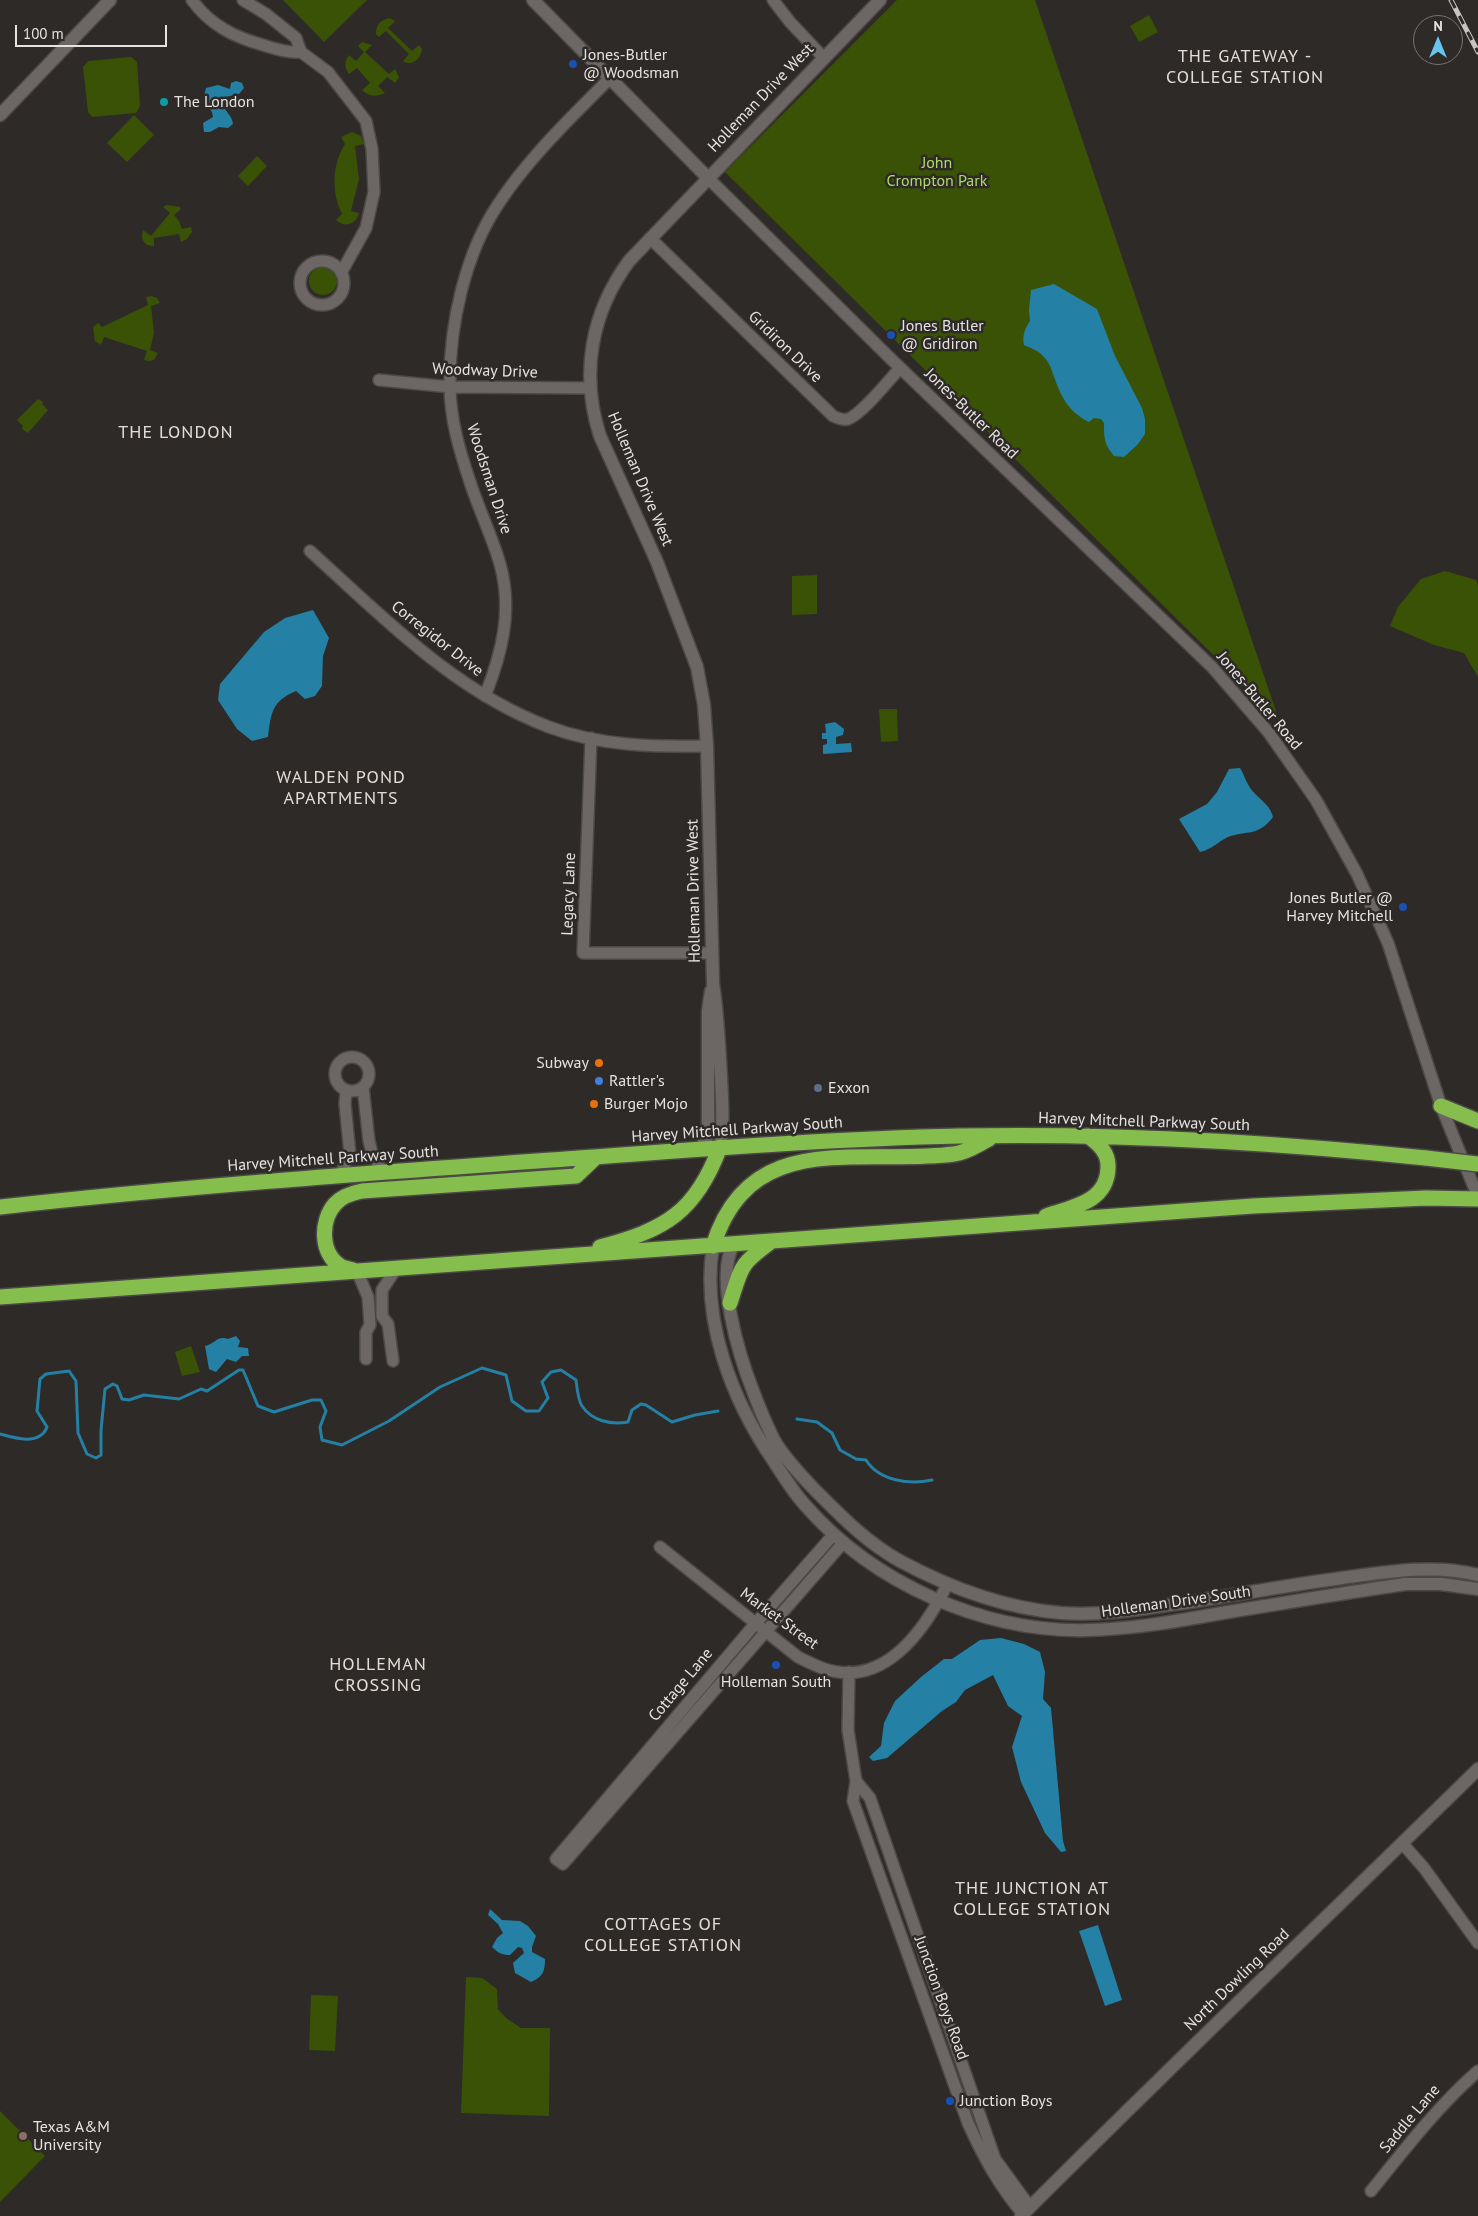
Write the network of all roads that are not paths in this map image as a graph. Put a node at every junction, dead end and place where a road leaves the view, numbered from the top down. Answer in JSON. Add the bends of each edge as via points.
{"nodes":[{"id":1,"x":110,"y":0,"type":"edge"},
{"id":2,"x":192,"y":0,"type":"edge"},
{"id":3,"x":243,"y":0,"type":"edge"},
{"id":4,"x":533,"y":0,"type":"edge"},
{"id":5,"x":773,"y":0,"type":"edge"},
{"id":6,"x":880,"y":0,"type":"edge"},
{"id":7,"x":301,"y":52,"type":"junction"},
{"id":8,"x":823,"y":57,"type":"junction"},
{"id":9,"x":610,"y":78,"type":"junction"},
{"id":10,"x":0,"y":115,"type":"edge"},
{"id":11,"x":707,"y":177,"type":"junction"},
{"id":12,"x":650,"y":238,"type":"junction"},
{"id":13,"x":341,"y":273,"type":"dead end"},
{"id":14,"x":900,"y":368,"type":"junction"},
{"id":15,"x":380,"y":380,"type":"dead end"},
{"id":16,"x":450,"y":387,"type":"junction"},
{"id":17,"x":590,"y":388,"type":"junction"},
{"id":18,"x":310,"y":551,"type":"dead end"},
{"id":19,"x":485,"y":696,"type":"junction"},
{"id":20,"x":590,"y":738,"type":"junction"},
{"id":21,"x":707,"y":746,"type":"junction"},
{"id":22,"x":712,"y":953,"type":"junction"},
{"id":23,"x":713,"y":984,"type":"junction"},
{"id":24,"x":363,"y":1087,"type":"junction"},
{"id":25,"x":346,"y":1090,"type":"junction"},
{"id":26,"x":1441,"y":1106,"type":"junction"},
{"id":27,"x":1478,"y":1121,"type":"edge"},
{"id":28,"x":995,"y":1136,"type":"junction"},
{"id":29,"x":1088,"y":1136,"type":"junction"},
{"id":30,"x":720,"y":1147,"type":"junction"},
{"id":31,"x":701,"y":1148,"type":"junction"},
{"id":32,"x":596,"y":1157,"type":"junction"},
{"id":33,"x":1478,"y":1164,"type":"edge"},
{"id":34,"x":383,"y":1172,"type":"junction"},
{"id":35,"x":340,"y":1175,"type":"junction"},
{"id":36,"x":1478,"y":1198,"type":"edge"},
{"id":37,"x":0,"y":1207,"type":"edge"},
{"id":38,"x":1026,"y":1223,"type":"junction"},
{"id":39,"x":773,"y":1241,"type":"junction"},
{"id":40,"x":734,"y":1244,"type":"junction"},
{"id":41,"x":713,"y":1246,"type":"junction"},
{"id":42,"x":565,"y":1256,"type":"junction"},
{"id":43,"x":396,"y":1269,"type":"junction"},
{"id":44,"x":357,"y":1271,"type":"junction"},
{"id":45,"x":0,"y":1297,"type":"edge"},
{"id":46,"x":730,"y":1303,"type":"junction"},
{"id":47,"x":366,"y":1358,"type":"dead end"},
{"id":48,"x":393,"y":1361,"type":"dead end"},
{"id":49,"x":838,"y":1538,"type":"junction"},
{"id":50,"x":660,"y":1547,"type":"dead end"},
{"id":51,"x":1478,"y":1575,"type":"edge"},
{"id":52,"x":947,"y":1585,"type":"junction"},
{"id":53,"x":1478,"y":1589,"type":"edge"},
{"id":54,"x":939,"y":1600,"type":"junction"},
{"id":55,"x":755,"y":1624,"type":"junction"},
{"id":56,"x":765,"y":1632,"type":"junction"},
{"id":57,"x":722,"y":1663,"type":"junction"},
{"id":58,"x":731,"y":1671,"type":"junction"},
{"id":59,"x":849,"y":1672,"type":"junction"},
{"id":60,"x":1478,"y":1769,"type":"edge"},
{"id":61,"x":856,"y":1781,"type":"junction"},
{"id":62,"x":1402,"y":1843,"type":"junction"},
{"id":63,"x":1478,"y":1942,"type":"edge"},
{"id":64,"x":1478,"y":2071,"type":"edge"},
{"id":65,"x":1371,"y":2191,"type":"dead end"},
{"id":66,"x":1025,"y":2212,"type":"edge"}],
"edges":[{"from":1,"to":10,"type":"street"},
{"from":2,"to":7,"type":"street","via":[[202,14],[238,38],[291,53]]},
{"from":3,"to":7,"type":"street","via":[[296,38]]},
{"from":4,"to":9,"type":"street","name":"Jones-Butler Road"},
{"from":5,"to":8,"type":"street"},
{"from":6,"to":8,"type":"street","name":"Holleman Drive West"},
{"from":7,"to":13,"type":"street","via":[[328,72],[366,121],[372,149],[374,192],[366,228]]},
{"from":8,"to":11,"type":"street","name":"Holleman Drive West"},
{"from":9,"to":11,"type":"street","name":"Jones-Butler Road"},
{"from":9,"to":16,"type":"street","name":"Woodsman Drive","via":[[539,150],[498,205],[466,272],[451,354]]},
{"from":11,"to":12,"type":"street","name":"Holleman Drive West"},
{"from":11,"to":14,"type":"street","name":"Jones-Butler Road"},
{"from":12,"to":14,"type":"street","name":"Gridiron Drive","via":[[833,416],[847,419],[858,413]]},
{"from":12,"to":17,"type":"street","name":"Holleman Drive West","via":[[619,274],[602,306],[591,349]]},
{"from":14,"to":26,"type":"street","name":"Jones-Butler Road","via":[[1212,667],[1269,733],[1316,800],[1357,874],[1388,943]]},
{"from":15,"to":16,"type":"street","name":"Woodway Drive"},
{"from":16,"to":17,"type":"street","name":"Woodway Drive"},
{"from":16,"to":19,"type":"street","name":"Woodsman Drive","via":[[461,454],[504,580],[504,636]]},
{"from":17,"to":21,"type":"street","name":"Holleman Drive West","via":[[600,436],[658,562],[692,651],[704,705]]},
{"from":18,"to":19,"type":"street","name":"Corregidor Drive","via":[[440,666]]},
{"from":19,"to":20,"type":"street","name":"Corregidor Drive","via":[[550,728]]},
{"from":20,"to":21,"type":"street","name":"Corregidor Drive","via":[[656,746]]},
{"from":20,"to":22,"type":"street","name":"Legacy Lane","via":[[583,953]]},
{"from":21,"to":22,"type":"street","name":"Holleman Drive West"},
{"from":22,"to":23,"type":"street","name":"Holleman Drive West"},
{"from":23,"to":30,"type":"street","name":"Holleman Drive West","via":[[720,1045]]},
{"from":23,"to":31,"type":"street","name":"Holleman Drive West","via":[[708,1012],[707,1136]]},
{"from":24,"to":25,"type":"street","via":[[355,1091]]},
{"from":24,"to":25,"type":"street","via":[[369,1075],[366,1063],[350,1057],[336,1068],[335,1077]]},
{"from":24,"to":34,"type":"street","via":[[369,1141]]},
{"from":25,"to":35,"type":"street","via":[[350,1154]]},
{"from":26,"to":27,"type":"highway"},
{"from":26,"to":36,"type":"street","name":"Jones-Butler Road"},
{"from":28,"to":29,"type":"highway","name":"Harvey Mitchell Parkway South"},
{"from":28,"to":30,"type":"highway","name":"Harvey Mitchell Parkway South"},
{"from":28,"to":41,"type":"highway","via":[[956,1154],[790,1163],[746,1187],[722,1221]]},
{"from":29,"to":33,"type":"highway","name":"Harvey Mitchell Parkway South","bridge":true,"via":[[1219,1141]]},
{"from":29,"to":38,"type":"highway","via":[[1099,1143],[1107,1158],[1108,1175],[1104,1188],[1086,1202]]},
{"from":30,"to":31,"type":"highway","name":"Harvey Mitchell Parkway South"},
{"from":30,"to":42,"type":"highway","via":[[695,1197],[660,1227],[628,1240]]},
{"from":31,"to":32,"type":"highway","name":"Harvey Mitchell Parkway South"},
{"from":32,"to":34,"type":"highway","name":"Harvey Mitchell Parkway South"},
{"from":32,"to":44,"type":"highway","via":[[576,1176],[349,1194],[335,1203],[326,1216],[325,1241],[331,1256],[341,1266]]},
{"from":34,"to":35,"type":"highway","name":"Harvey Mitchell Parkway South"},
{"from":35,"to":37,"type":"highway","name":"Harvey Mitchell Parkway South"},
{"from":36,"to":38,"type":"highway","via":[[1253,1206]]},
{"from":38,"to":39,"type":"highway"},
{"from":39,"to":40,"type":"highway"},
{"from":39,"to":46,"type":"highway","via":[[746,1260]]},
{"from":40,"to":41,"type":"highway"},
{"from":40,"to":46,"type":"street","name":"Holleman Drive South","via":[[727,1262]]},
{"from":41,"to":42,"type":"highway"},
{"from":41,"to":49,"type":"street","name":"Holleman Drive South","via":[[710,1263],[713,1307],[734,1388],[780,1471],[804,1504]]},
{"from":42,"to":43,"type":"highway"},
{"from":43,"to":44,"type":"highway"},
{"from":43,"to":48,"type":"street","via":[[382,1290],[382,1316],[388,1324]]},
{"from":44,"to":45,"type":"highway"},
{"from":44,"to":47,"type":"street","via":[[368,1297],[370,1325],[366,1332]]},
{"from":46,"to":52,"type":"street","name":"Holleman Drive South","via":[[743,1364],[758,1404],[775,1442],[797,1471],[867,1540]]},
{"from":49,"to":54,"type":"street","name":"Holleman Drive South","via":[[895,1580]]},
{"from":49,"to":55,"type":"street","name":"Cottage Lane"},
{"from":49,"to":56,"type":"street","name":"Cottage Lane"},
{"from":50,"to":55,"type":"street","name":"Market Street"},
{"from":51,"to":52,"type":"street","name":"Holleman Drive South","via":[[1442,1570],[1406,1571],[1295,1584],[1109,1613],[1062,1613],[1027,1608],[990,1600]]},
{"from":52,"to":54,"type":"street","name":"Market Street"},
{"from":53,"to":54,"type":"street","name":"Holleman Drive South","via":[[1405,1584],[1153,1626],[1088,1630],[1044,1628],[998,1620]]},
{"from":54,"to":59,"type":"street","name":"Market Street","via":[[907,1645],[888,1661],[870,1669]]},
{"from":55,"to":56,"type":"street","name":"Market Street"},
{"from":55,"to":57,"type":"street","name":"Cottage Lane"},
{"from":56,"to":58,"type":"street","name":"Cottage Lane"},
{"from":56,"to":59,"type":"street","name":"Market Street","via":[[798,1657],[824,1669]]},
{"from":57,"to":58,"type":"street"},
{"from":57,"to":58,"type":"street","name":"Cottage Lane","via":[[560,1861]]},
{"from":59,"to":61,"type":"street","name":"Junction Boys Road","via":[[848,1730]]},
{"from":60,"to":62,"type":"street","name":"North Dowling Road"},
{"from":61,"to":66,"type":"street","name":"Junction Boys Road","via":[[870,1798],[996,2159]]},
{"from":61,"to":66,"type":"street","name":"Junction Boys Road","via":[[853,1800],[968,2123],[986,2164],[1003,2190]]},
{"from":62,"to":63,"type":"street"},
{"from":62,"to":66,"type":"street","name":"North Dowling Road"},
{"from":64,"to":65,"type":"street","name":"Saddle Lane","via":[[1436,2111]]}]}
